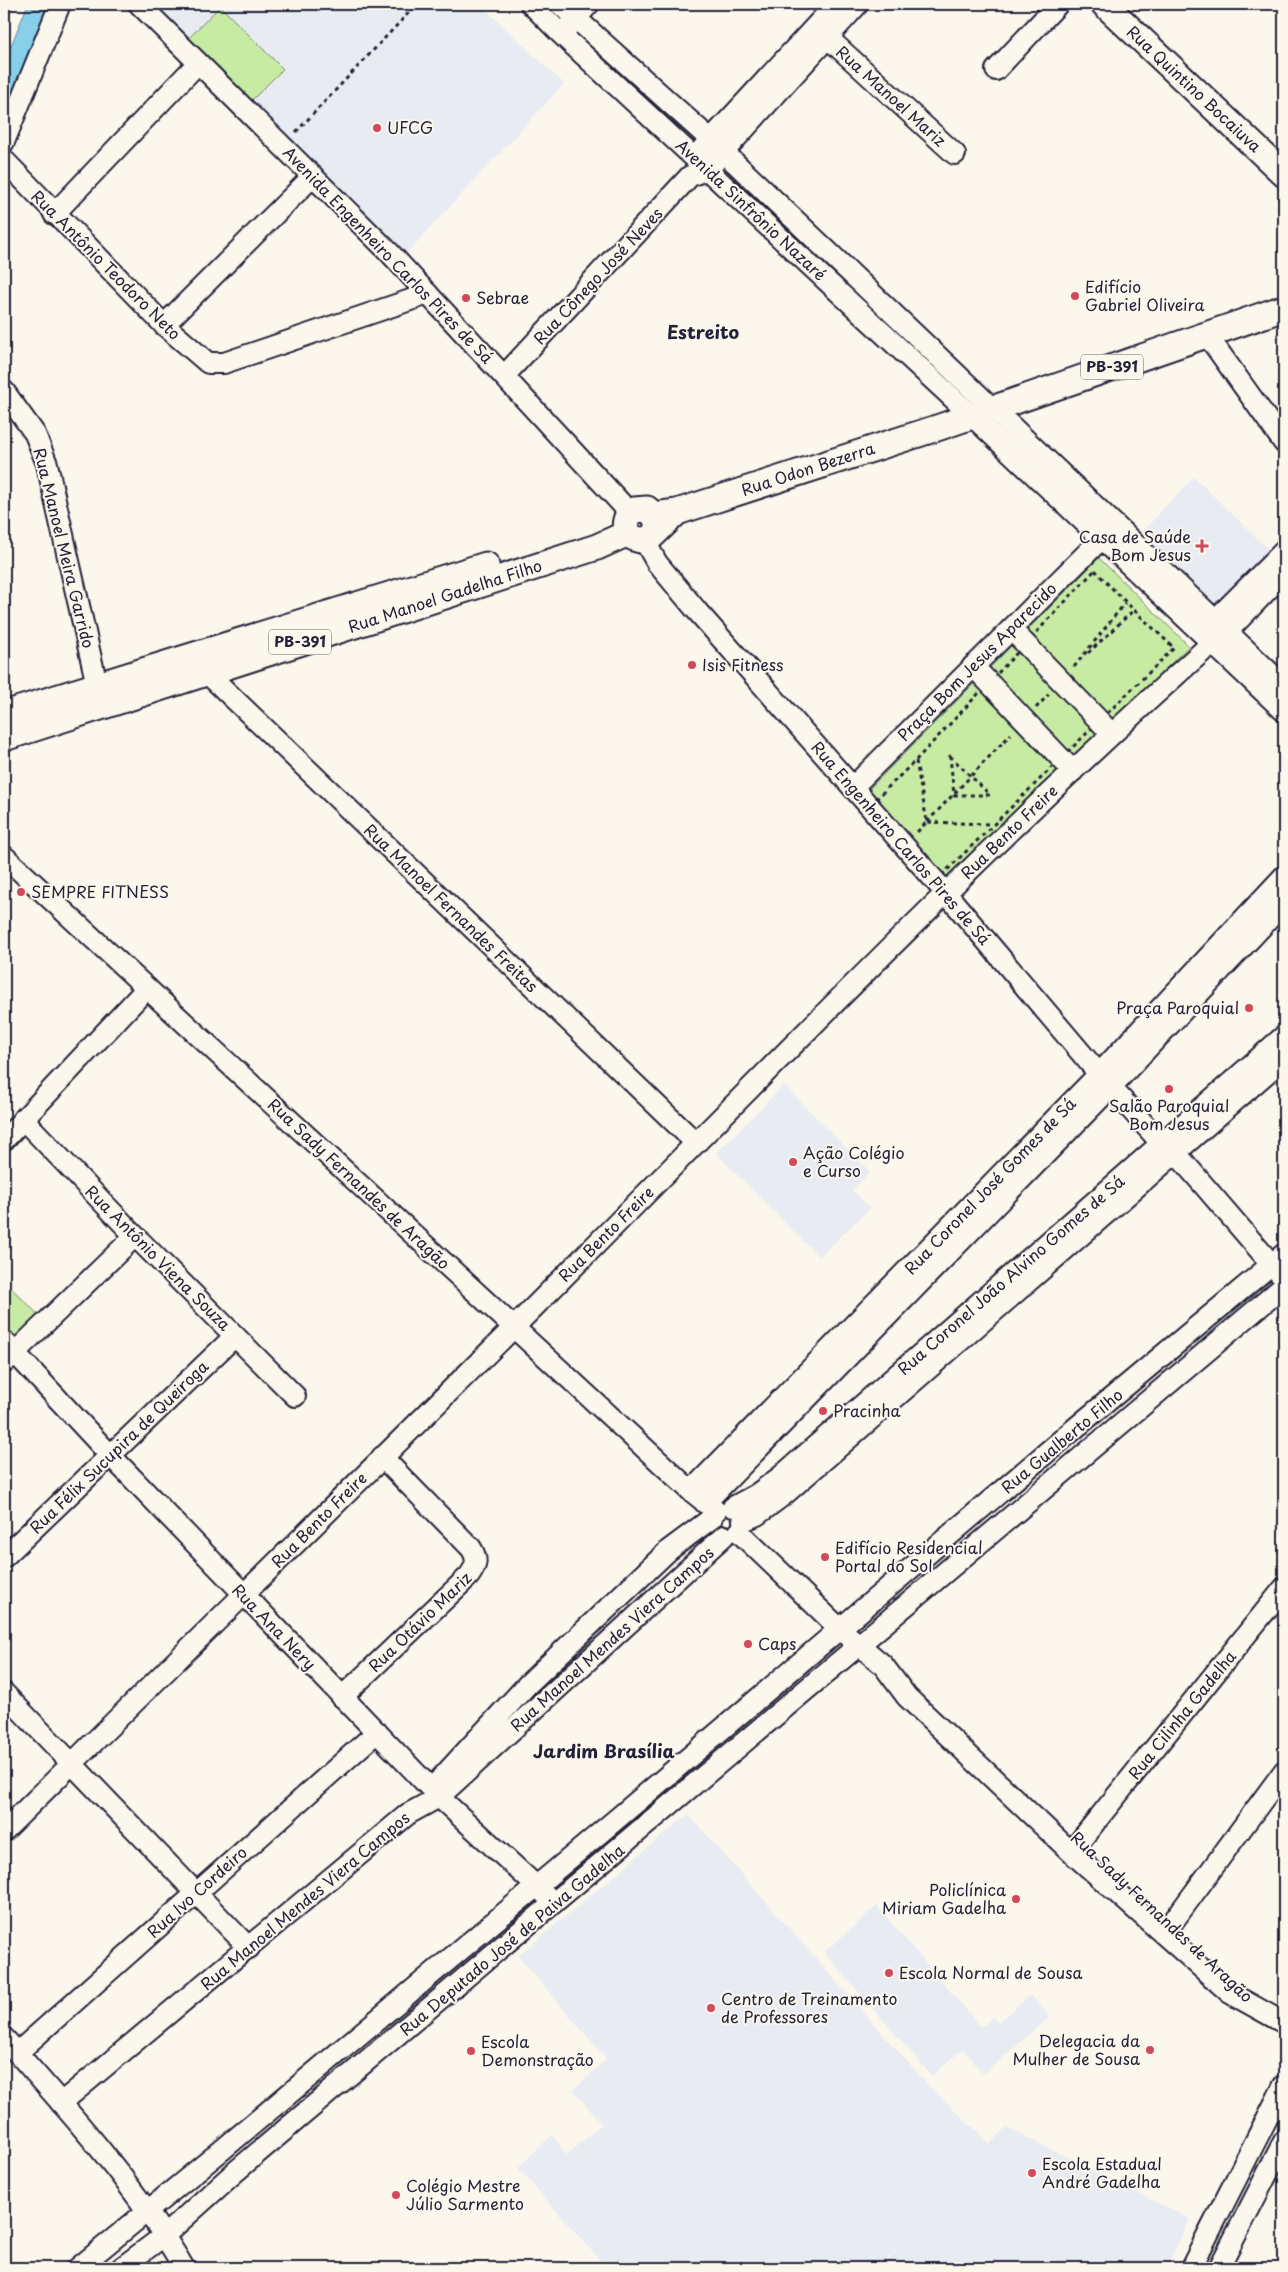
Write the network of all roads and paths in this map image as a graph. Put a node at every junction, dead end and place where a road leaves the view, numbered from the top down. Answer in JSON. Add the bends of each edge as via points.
{"nodes":[{"id":1,"x":60,"y":4,"type":"edge"},
{"id":2,"x":139,"y":4,"type":"edge"},
{"id":3,"x":417,"y":4,"type":"edge"},
{"id":4,"x":531,"y":4,"type":"edge"},
{"id":5,"x":561,"y":4,"type":"edge"},
{"id":6,"x":589,"y":4,"type":"edge"},
{"id":7,"x":836,"y":4,"type":"edge"},
{"id":8,"x":858,"y":4,"type":"edge"},
{"id":9,"x":1058,"y":4,"type":"edge"},
{"id":10,"x":1104,"y":4,"type":"edge"},
{"id":11,"x":547,"y":19,"type":"junction"},
{"id":12,"x":575,"y":19,"type":"junction"},
{"id":13,"x":561,"y":34,"type":"junction"},
{"id":14,"x":827,"y":37,"type":"junction"},
{"id":15,"x":198,"y":63,"type":"junction"},
{"id":16,"x":996,"y":70,"type":"dead end"},
{"id":17,"x":4,"y":142,"type":"edge"},
{"id":18,"x":282,"y":146,"type":"junction"},
{"id":19,"x":717,"y":146,"type":"junction"},
{"id":20,"x":955,"y":154,"type":"dead end"},
{"id":21,"x":4,"y":160,"type":"edge"},
{"id":22,"x":698,"y":168,"type":"junction"},
{"id":23,"x":1284,"y":174,"type":"edge"},
{"id":24,"x":313,"y":176,"type":"junction"},
{"id":25,"x":54,"y":214,"type":"junction"},
{"id":26,"x":428,"y":294,"type":"junction"},
{"id":27,"x":875,"y":297,"type":"junction"},
{"id":28,"x":1284,"y":308,"type":"edge"},
{"id":29,"x":860,"y":313,"type":"junction"},
{"id":30,"x":164,"y":325,"type":"junction"},
{"id":31,"x":1207,"y":335,"type":"junction"},
{"id":32,"x":504,"y":375,"type":"junction"},
{"id":33,"x":4,"y":391,"type":"edge"},
{"id":34,"x":981,"y":412,"type":"junction"},
{"id":35,"x":1284,"y":443,"type":"edge"},
{"id":36,"x":645,"y":523,"type":"junction"},
{"id":37,"x":1102,"y":538,"type":"junction"},
{"id":38,"x":1284,"y":551,"type":"edge"},
{"id":39,"x":1284,"y":573,"type":"edge"},
{"id":40,"x":1135,"y":609,"type":"dead end"},
{"id":41,"x":1011,"y":628,"type":"junction"},
{"id":42,"x":1218,"y":632,"type":"junction"},
{"id":43,"x":1080,"y":660,"type":"dead end"},
{"id":44,"x":973,"y":666,"type":"junction"},
{"id":45,"x":206,"y":672,"type":"junction"},
{"id":46,"x":97,"y":685,"type":"junction"},
{"id":47,"x":1284,"y":686,"type":"edge"},
{"id":48,"x":1284,"y":711,"type":"edge"},
{"id":49,"x":4,"y":714,"type":"edge"},
{"id":50,"x":1112,"y":733,"type":"junction"},
{"id":51,"x":4,"y":738,"type":"edge"},
{"id":52,"x":950,"y":756,"type":"joint"},
{"id":53,"x":916,"y":760,"type":"dead end"},
{"id":54,"x":1073,"y":771,"type":"junction"},
{"id":55,"x":853,"y":787,"type":"junction"},
{"id":56,"x":927,"y":822,"type":"junction"},
{"id":57,"x":995,"y":824,"type":"dead end"},
{"id":58,"x":907,"y":841,"type":"dead end"},
{"id":59,"x":8,"y":869,"type":"edge"},
{"id":60,"x":1284,"y":876,"type":"edge"},
{"id":61,"x":946,"y":892,"type":"junction"},
{"id":62,"x":1284,"y":903,"type":"edge"},
{"id":63,"x":147,"y":988,"type":"junction"},
{"id":64,"x":1284,"y":1036,"type":"edge"},
{"id":65,"x":1284,"y":1058,"type":"edge"},
{"id":66,"x":1105,"y":1081,"type":"junction"},
{"id":67,"x":23,"y":1119,"type":"junction"},
{"id":68,"x":4,"y":1140,"type":"edge"},
{"id":69,"x":696,"y":1143,"type":"junction"},
{"id":70,"x":1173,"y":1145,"type":"junction"},
{"id":71,"x":135,"y":1236,"type":"junction"},
{"id":72,"x":1280,"y":1266,"type":"edge"},
{"id":73,"x":1284,"y":1286,"type":"edge"},
{"id":74,"x":515,"y":1326,"type":"junction"},
{"id":75,"x":235,"y":1336,"type":"junction"},
{"id":76,"x":7,"y":1352,"type":"edge"},
{"id":77,"x":295,"y":1396,"type":"dead end"},
{"id":78,"x":1073,"y":1430,"type":"junction"},
{"id":79,"x":1089,"y":1450,"type":"junction"},
{"id":80,"x":111,"y":1456,"type":"junction"},
{"id":81,"x":382,"y":1457,"type":"junction"},
{"id":82,"x":720,"y":1515,"type":"junction"},
{"id":83,"x":937,"y":1547,"type":"junction"},
{"id":84,"x":4,"y":1557,"type":"edge"},
{"id":85,"x":952,"y":1567,"type":"junction"},
{"id":86,"x":1284,"y":1588,"type":"edge"},
{"id":87,"x":245,"y":1596,"type":"junction"},
{"id":88,"x":840,"y":1629,"type":"junction"},
{"id":89,"x":860,"y":1645,"type":"junction"},
{"id":90,"x":883,"y":1665,"type":"junction"},
{"id":91,"x":4,"y":1693,"type":"edge"},
{"id":92,"x":342,"y":1697,"type":"junction"},
{"id":93,"x":377,"y":1732,"type":"junction"},
{"id":94,"x":687,"y":1760,"type":"junction"},
{"id":95,"x":72,"y":1764,"type":"junction"},
{"id":96,"x":1284,"y":1771,"type":"edge"},
{"id":97,"x":702,"y":1779,"type":"junction"},
{"id":98,"x":436,"y":1793,"type":"junction"},
{"id":99,"x":619,"y":1817,"type":"junction"},
{"id":100,"x":4,"y":1831,"type":"edge"},
{"id":101,"x":634,"y":1837,"type":"junction"},
{"id":102,"x":1080,"y":1841,"type":"junction"},
{"id":103,"x":537,"y":1885,"type":"junction"},
{"id":104,"x":196,"y":1893,"type":"junction"},
{"id":105,"x":554,"y":1904,"type":"junction"},
{"id":106,"x":1172,"y":1923,"type":"junction"},
{"id":107,"x":249,"y":1948,"type":"junction"},
{"id":108,"x":1260,"y":2009,"type":"junction"},
{"id":109,"x":1284,"y":2023,"type":"edge"},
{"id":110,"x":4,"y":2038,"type":"edge"},
{"id":111,"x":17,"y":2053,"type":"junction"},
{"id":112,"x":1284,"y":2084,"type":"edge"},
{"id":113,"x":284,"y":2099,"type":"junction"},
{"id":114,"x":61,"y":2102,"type":"junction"},
{"id":115,"x":299,"y":2119,"type":"junction"},
{"id":116,"x":1284,"y":2141,"type":"edge"},
{"id":117,"x":222,"y":2150,"type":"junction"},
{"id":118,"x":235,"y":2172,"type":"junction"},
{"id":119,"x":149,"y":2211,"type":"junction"},
{"id":120,"x":165,"y":2235,"type":"junction"},
{"id":121,"x":78,"y":2268,"type":"edge"},
{"id":122,"x":121,"y":2268,"type":"edge"},
{"id":123,"x":184,"y":2268,"type":"edge"},
{"id":124,"x":1191,"y":2268,"type":"edge"},
{"id":125,"x":1219,"y":2268,"type":"edge"}],
"edges":[{"from":1,"to":17,"type":"street"},
{"from":2,"to":15,"type":"street","name":"Avenida Engenheiro Carlos Pires de Sá"},
{"from":3,"to":18,"type":"path"},
{"from":4,"to":11,"type":"street","name":"Avenida Sinfrônio Nazaré"},
{"from":5,"to":11,"type":"street"},
{"from":5,"to":12,"type":"street","name":"Avenida Sinfrônio Nazaré"},
{"from":6,"to":12,"type":"street"},
{"from":7,"to":19,"type":"street","name":"Rua Cônego José Neves"},
{"from":8,"to":14,"type":"street","name":"Rua Cônego José Neves"},
{"from":9,"to":16,"type":"street"},
{"from":10,"to":23,"type":"main road","name":"Rua Quintino Bocaiuva"},
{"from":11,"to":13,"type":"street","name":"Avenida Sinfrônio Nazaré"},
{"from":12,"to":13,"type":"street"},
{"from":12,"to":19,"type":"street","name":"Avenida Sinfrônio Nazaré"},
{"from":13,"to":22,"type":"street","name":"Avenida Sinfrônio Nazaré"},
{"from":14,"to":19,"type":"street","name":"Rua Cônego José Neves"},
{"from":14,"to":20,"type":"street","name":"Rua Manoel Mariz"},
{"from":15,"to":18,"type":"street","name":"Avenida Engenheiro Carlos Pires de Sá"},
{"from":15,"to":25,"type":"street"},
{"from":18,"to":24,"type":"street","name":"Avenida Engenheiro Carlos Pires de Sá"},
{"from":19,"to":22,"type":"street","name":"Rua Cônego José Neves"},
{"from":19,"to":27,"type":"street","name":"Avenida Sinfrônio Nazaré"},
{"from":21,"to":25,"type":"street","name":"Rua Antônio Teodoro Neto"},
{"from":22,"to":29,"type":"street","name":"Avenida Sinfrônio Nazaré"},
{"from":22,"to":32,"type":"street","name":"Rua Cônego José Neves"},
{"from":24,"to":26,"type":"street","name":"Avenida Engenheiro Carlos Pires de Sá"},
{"from":24,"to":30,"type":"street"},
{"from":25,"to":30,"type":"street","name":"Rua Antônio Teodoro Neto"},
{"from":26,"to":30,"type":"street","name":"Rua Antônio Teodoro Neto","via":[[224,363],[213,364],[203,360]]},
{"from":26,"to":32,"type":"street","name":"Avenida Engenheiro Carlos Pires de Sá"},
{"from":27,"to":29,"type":"street"},
{"from":27,"to":34,"type":"street","name":"Avenida Sinfrônio Nazaré"},
{"from":28,"to":31,"type":"main road","number":"PB-391"},
{"from":29,"to":34,"type":"street","name":"Avenida Sinfrônio Nazaré"},
{"from":31,"to":34,"type":"main road","number":"PB-391"},
{"from":31,"to":35,"type":"street"},
{"from":32,"to":36,"type":"street","name":"Avenida Engenheiro Carlos Pires de Sá"},
{"from":33,"to":46,"type":"street","name":"Rua Manoel Meira Garrido","via":[[36,434],[47,464]]},
{"from":34,"to":36,"type":"main road","name":"Rua Odon Bezerra","number":"PB-391"},
{"from":34,"to":37,"type":"street"},
{"from":34,"to":42,"type":"street"},
{"from":36,"to":45,"type":"main road","name":"Rua Manoel Gadelha Filho","number":"PB-391","via":[[597,547]]},
{"from":36,"to":46,"type":"main road","name":"Rua Manoel Gadelha Filho","number":"PB-391","via":[[579,536]]},
{"from":36,"to":55,"type":"street","name":"Rua Engenheiro Carlos Pires de Sá","via":[[668,578]]},
{"from":37,"to":41,"type":"street","name":"Praça Bom Jesus Aparecido"},
{"from":37,"to":42,"type":"street"},
{"from":38,"to":42,"type":"street"},
{"from":39,"to":42,"type":"street"},
{"from":40,"to":43,"type":"path"},
{"from":41,"to":44,"type":"street","name":"Praça Bom Jesus Aparecido"},
{"from":41,"to":50,"type":"street"},
{"from":42,"to":47,"type":"street"},
{"from":42,"to":48,"type":"street"},
{"from":42,"to":50,"type":"street","name":"Rua Bento Freire"},
{"from":44,"to":54,"type":"street"},
{"from":44,"to":55,"type":"street","name":"Praça Bom Jesus Aparecido"},
{"from":45,"to":51,"type":"main road","name":"Rua Manoel Gadelha Filho","number":"PB-391"},
{"from":45,"to":69,"type":"street","name":"Rua Manoel Fernandes Freitas"},
{"from":46,"to":49,"type":"main road","name":"Rua Manoel Gadelha Filho","number":"PB-391"},
{"from":50,"to":54,"type":"street","name":"Rua Bento Freire"},
{"from":52,"to":52,"type":"path","via":[[971,777],[990,795],[954,795]]},
{"from":53,"to":56,"type":"path"},
{"from":54,"to":61,"type":"street","name":"Rua Bento Freire"},
{"from":55,"to":61,"type":"street","name":"Rua Engenheiro Carlos Pires de Sá"},
{"from":56,"to":57,"type":"path"},
{"from":56,"to":58,"type":"path"},
{"from":59,"to":63,"type":"street","name":"Rua Sady Fernandes de Aragão"},
{"from":60,"to":66,"type":"street","name":"Rua Coronel José Gomes de Sá"},
{"from":61,"to":66,"type":"street","name":"Rua Engenheiro Carlos Pires de Sá"},
{"from":61,"to":69,"type":"street","name":"Rua Bento Freire"},
{"from":62,"to":66,"type":"street","name":"Rua Coronel José Gomes de Sá"},
{"from":63,"to":67,"type":"street"},
{"from":63,"to":74,"type":"street","name":"Rua Sady Fernandes de Aragão"},
{"from":64,"to":70,"type":"street","name":"Rua Coronel João Alvino Gomes de Sá"},
{"from":65,"to":70,"type":"street","name":"Rua Coronel João Alvino Gomes de Sá"},
{"from":66,"to":70,"type":"street","name":"Rua Engenheiro Carlos Pires de Sá"},
{"from":66,"to":82,"type":"street","name":"Rua Coronel José Gomes de Sá"},
{"from":67,"to":68,"type":"street"},
{"from":67,"to":71,"type":"street","name":"Rua Antônio Viena Souza"},
{"from":69,"to":74,"type":"street","name":"Rua Bento Freire"},
{"from":70,"to":72,"type":"street","name":"Rua Engenheiro Carlos Pires de Sá"},
{"from":70,"to":82,"type":"street","name":"Rua Coronel João Alvino Gomes de Sá","via":[[887,1395],[779,1499],[757,1515]]},
{"from":71,"to":75,"type":"street","name":"Rua Antônio Viena Souza"},
{"from":71,"to":76,"type":"street"},
{"from":72,"to":78,"type":"street","name":"Rua Gualberto Filho"},
{"from":73,"to":79,"type":"street","name":"Rua Gualberto Filho"},
{"from":74,"to":81,"type":"street","name":"Rua Bento Freire"},
{"from":74,"to":82,"type":"street","name":"Rua Sady Fernandes de Aragão"},
{"from":75,"to":77,"type":"street","name":"Rua Antônio Viena Souza"},
{"from":75,"to":80,"type":"street","name":"Rua Félix Sucupira de Queiroga"},
{"from":76,"to":80,"type":"street","name":"Rua Ana Nery"},
{"from":78,"to":79,"type":"street"},
{"from":78,"to":83,"type":"street","name":"Rua Gualberto Filho"},
{"from":79,"to":85,"type":"street","name":"Rua Gualberto Filho"},
{"from":80,"to":84,"type":"street","name":"Rua Félix Sucupira de Queiroga"},
{"from":80,"to":87,"type":"street","name":"Rua Ana Nery"},
{"from":81,"to":87,"type":"street","name":"Rua Bento Freire"},
{"from":81,"to":92,"type":"street","name":"Rua Otávio Mariz","via":[[471,1548],[477,1557],[476,1566]]},
{"from":82,"to":88,"type":"street","name":"Rua Sady Fernandes de Aragão"},
{"from":82,"to":98,"type":"street","name":"Rua Manoel Mendes Viera Campos"},
{"from":82,"to":98,"type":"street","via":[[669,1550],[528,1684]]},
{"from":83,"to":85,"type":"street"},
{"from":83,"to":88,"type":"street","name":"Rua Gualberto Filho"},
{"from":85,"to":89,"type":"street","name":"Rua Gualberto Filho"},
{"from":86,"to":102,"type":"street","name":"Rua Cilinha Gadelha"},
{"from":87,"to":92,"type":"street","name":"Rua Ana Nery"},
{"from":87,"to":95,"type":"street","name":"Rua Bento Freire"},
{"from":88,"to":89,"type":"street","name":"Rua Sady Fernandes de Aragão"},
{"from":88,"to":94,"type":"street","name":"Rua Deputado José de Paiva Gadelha"},
{"from":89,"to":90,"type":"street","name":"Rua Sady Fernandes de Aragão"},
{"from":89,"to":97,"type":"street","name":"Rua Deputado José de Paiva Gadelha"},
{"from":90,"to":102,"type":"street","name":"Rua Sady Fernandes de Aragão","via":[[908,1681]]},
{"from":90,"to":108,"type":"street","name":"Rua Sady Fernandes de Aragão","via":[[907,1696],[1072,1853],[1230,1993]]},
{"from":91,"to":95,"type":"street"},
{"from":92,"to":93,"type":"street","name":"Rua Ana Nery"},
{"from":93,"to":98,"type":"street","name":"Rua Ana Nery"},
{"from":93,"to":104,"type":"street","name":"Rua Ivo Cordeiro"},
{"from":94,"to":97,"type":"street"},
{"from":94,"to":99,"type":"street","name":"Rua Deputado José de Paiva Gadelha"},
{"from":95,"to":100,"type":"street","name":"Rua Bento Freire"},
{"from":95,"to":104,"type":"street"},
{"from":96,"to":106,"type":"street"},
{"from":97,"to":101,"type":"street","name":"Rua Deputado José de Paiva Gadelha"},
{"from":98,"to":103,"type":"street","name":"Rua Ana Nery"},
{"from":98,"to":107,"type":"street","name":"Rua Manoel Mendes Viera Campos"},
{"from":99,"to":101,"type":"street"},
{"from":99,"to":103,"type":"street","name":"Rua Deputado José de Paiva Gadelha"},
{"from":101,"to":105,"type":"street","name":"Rua Deputado José de Paiva Gadelha"},
{"from":102,"to":106,"type":"street","name":"Rua Sady Fernandes de Aragão"},
{"from":103,"to":105,"type":"street","name":"Rua Ana Nery"},
{"from":103,"to":113,"type":"street","name":"Rua Deputado José de Paiva Gadelha"},
{"from":104,"to":107,"type":"street"},
{"from":104,"to":111,"type":"street","name":"Rua Ivo Cordeiro"},
{"from":105,"to":115,"type":"street","name":"Rua Deputado José de Paiva Gadelha"},
{"from":106,"to":108,"type":"street","name":"Rua Sady Fernandes de Aragão"},
{"from":107,"to":114,"type":"street","name":"Rua Manoel Mendes Viera Campos"},
{"from":108,"to":109,"type":"street"},
{"from":110,"to":111,"type":"street"},
{"from":111,"to":114,"type":"street"},
{"from":112,"to":124,"type":"street"},
{"from":113,"to":115,"type":"street"},
{"from":113,"to":117,"type":"street","name":"Rua Deputado José de Paiva Gadelha"},
{"from":114,"to":119,"type":"street"},
{"from":115,"to":118,"type":"street","name":"Rua Deputado José de Paiva Gadelha"},
{"from":116,"to":125,"type":"street"},
{"from":117,"to":118,"type":"street"},
{"from":117,"to":119,"type":"street","name":"Rua Deputado José de Paiva Gadelha"},
{"from":118,"to":120,"type":"street","name":"Rua Deputado José de Paiva Gadelha"},
{"from":119,"to":120,"type":"street"},
{"from":119,"to":121,"type":"street","name":"Rua Deputado José de Paiva Gadelha"},
{"from":120,"to":122,"type":"street","name":"Rua Deputado José de Paiva Gadelha"},
{"from":120,"to":123,"type":"street"}]}
